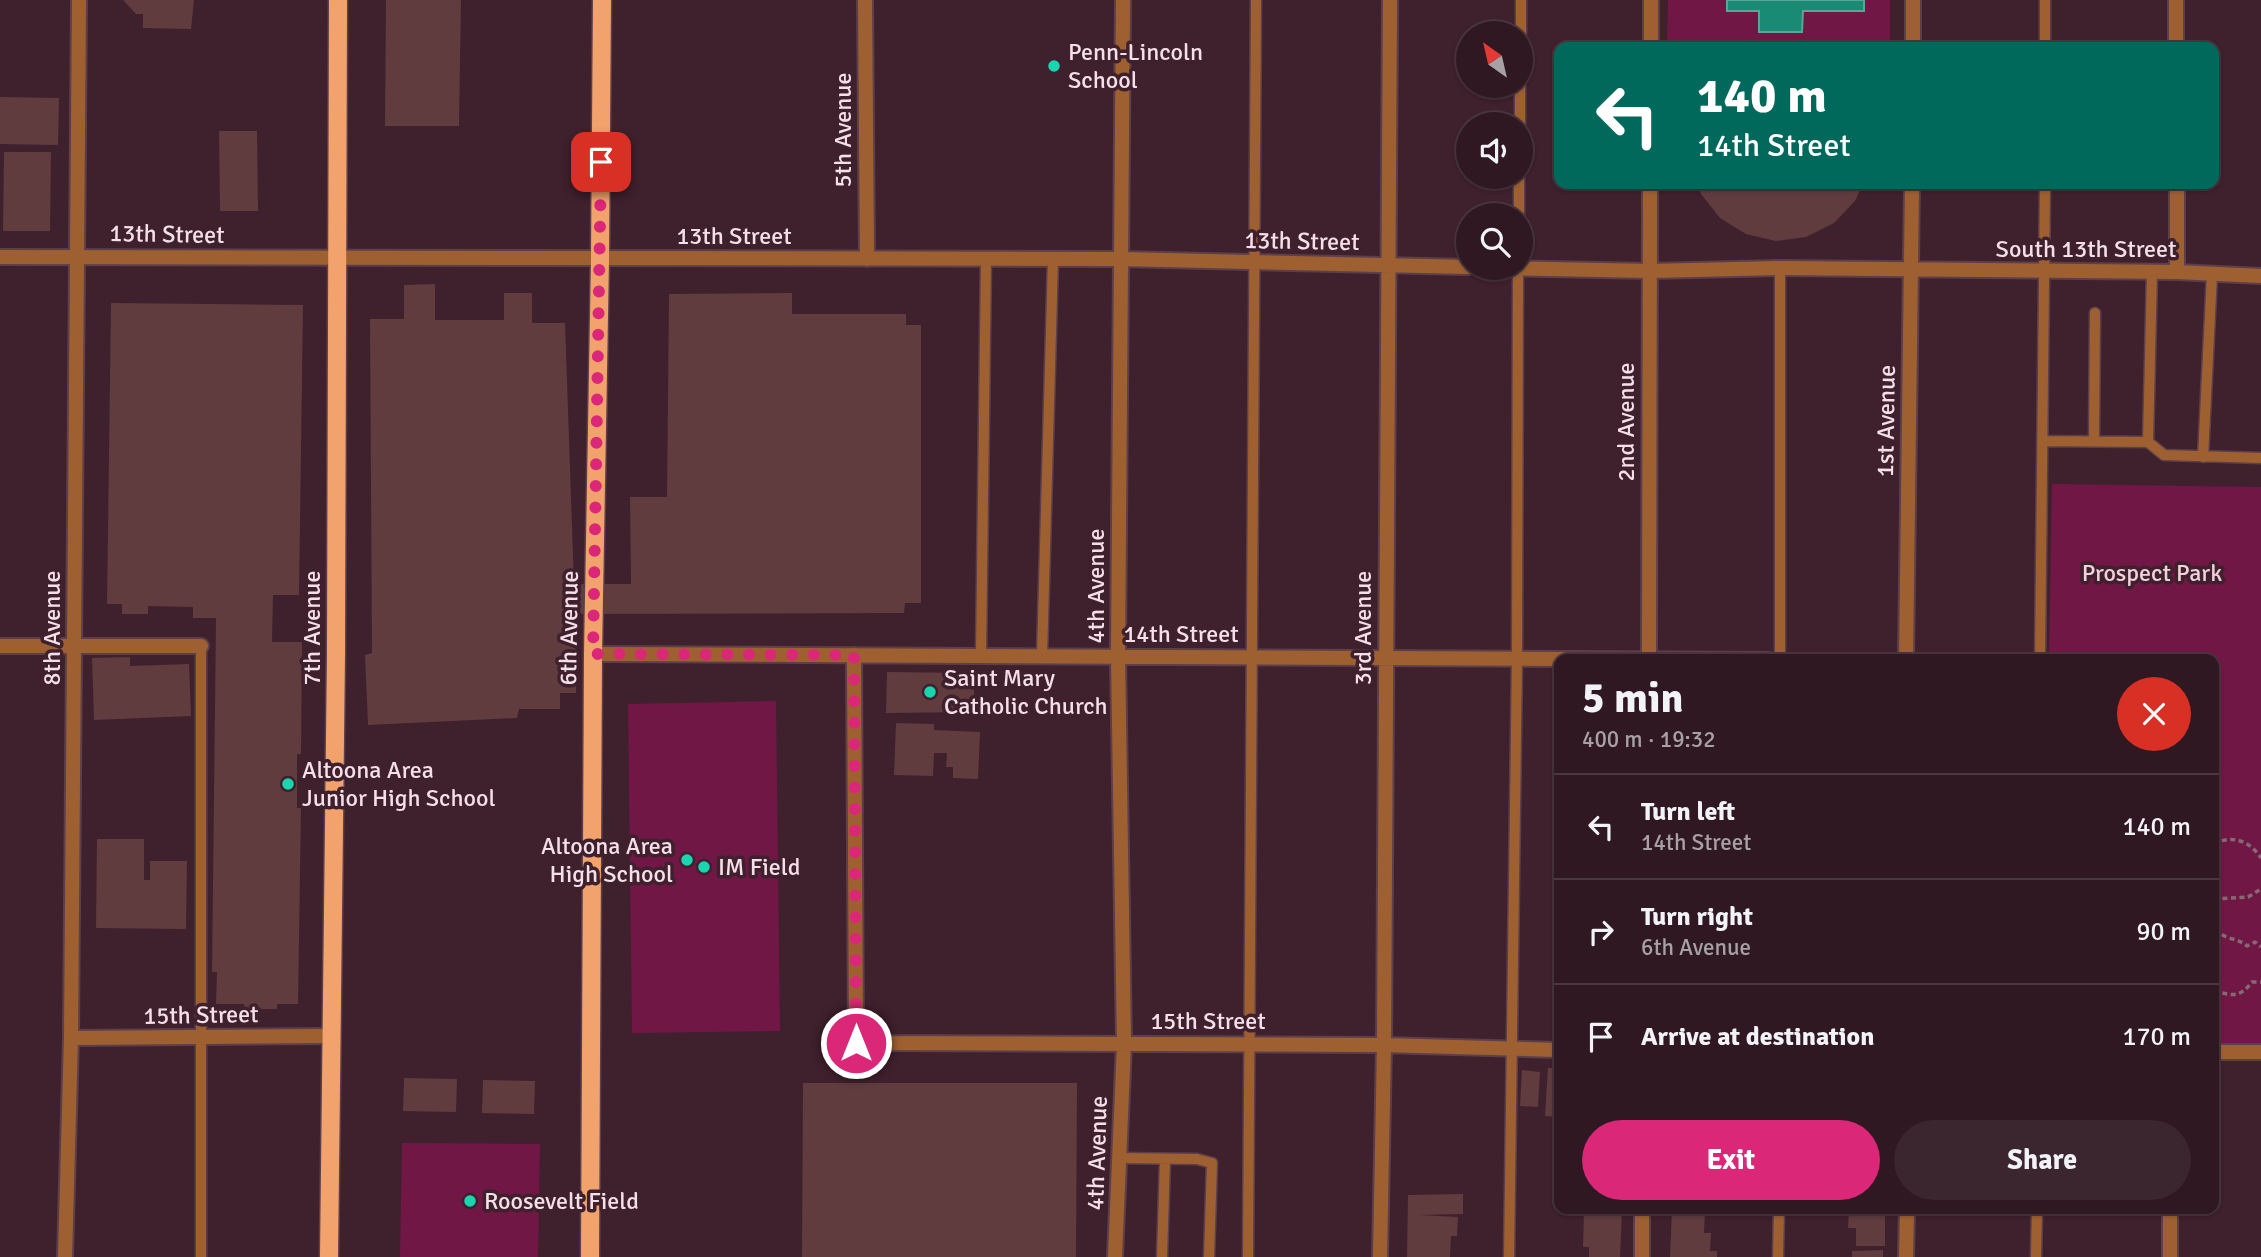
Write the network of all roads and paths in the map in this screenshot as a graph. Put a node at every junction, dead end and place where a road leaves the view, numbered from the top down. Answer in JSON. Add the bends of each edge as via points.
{"nodes":[{"id":1,"x":79,"y":0,"type":"edge"},
{"id":2,"x":338,"y":0,"type":"edge"},
{"id":3,"x":602,"y":0,"type":"edge"},
{"id":4,"x":865,"y":0,"type":"edge"},
{"id":5,"x":1123,"y":0,"type":"edge"},
{"id":6,"x":1256,"y":0,"type":"edge"},
{"id":7,"x":1390,"y":0,"type":"edge"},
{"id":8,"x":1521,"y":0,"type":"edge"},
{"id":9,"x":1651,"y":0,"type":"edge"},
{"id":10,"x":1913,"y":0,"type":"edge"},
{"id":11,"x":2045,"y":0,"type":"edge"},
{"id":12,"x":2176,"y":0,"type":"edge"},
{"id":13,"x":1521,"y":21,"type":"edge"},
{"id":14,"x":1651,"y":42,"type":"edge"},
{"id":15,"x":1913,"y":42,"type":"edge"},
{"id":16,"x":2045,"y":42,"type":"edge"},
{"id":17,"x":2176,"y":42,"type":"edge"},
{"id":18,"x":1650,"y":189,"type":"edge"},
{"id":19,"x":1912,"y":189,"type":"edge"},
{"id":20,"x":2045,"y":189,"type":"edge"},
{"id":21,"x":2177,"y":189,"type":"edge"},
{"id":22,"x":78,"y":256,"type":"junction"},
{"id":23,"x":0,"y":257,"type":"edge"},
{"id":24,"x":337,"y":259,"type":"junction"},
{"id":25,"x":600,"y":259,"type":"junction"},
{"id":26,"x":867,"y":259,"type":"junction"},
{"id":27,"x":986,"y":259,"type":"junction"},
{"id":28,"x":1053,"y":259,"type":"junction"},
{"id":29,"x":1121,"y":259,"type":"junction"},
{"id":30,"x":1255,"y":262,"type":"junction"},
{"id":31,"x":1388,"y":266,"type":"junction"},
{"id":32,"x":1456,"y":267,"type":"edge"},
{"id":33,"x":1533,"y":268,"type":"edge"},
{"id":34,"x":1780,"y":268,"type":"junction"},
{"id":35,"x":1650,"y":271,"type":"junction"},
{"id":36,"x":1911,"y":271,"type":"junction"},
{"id":37,"x":2045,"y":271,"type":"junction"},
{"id":38,"x":2152,"y":272,"type":"junction"},
{"id":39,"x":2177,"y":272,"type":"junction"},
{"id":40,"x":2212,"y":274,"type":"junction"},
{"id":41,"x":2261,"y":276,"type":"edge"},
{"id":42,"x":1518,"y":280,"type":"edge"},
{"id":43,"x":2095,"y":313,"type":"dead end"},
{"id":44,"x":2043,"y":441,"type":"junction"},
{"id":45,"x":2094,"y":441,"type":"junction"},
{"id":46,"x":2148,"y":442,"type":"junction"},
{"id":47,"x":2203,"y":457,"type":"junction"},
{"id":48,"x":2261,"y":458,"type":"edge"},
{"id":49,"x":0,"y":646,"type":"edge"},
{"id":50,"x":75,"y":646,"type":"junction"},
{"id":51,"x":201,"y":646,"type":"joint"},
{"id":52,"x":593,"y":654,"type":"junction"},
{"id":53,"x":1648,"y":654,"type":"edge"},
{"id":54,"x":1780,"y":654,"type":"edge"},
{"id":55,"x":1906,"y":654,"type":"edge"},
{"id":56,"x":2040,"y":654,"type":"edge"},
{"id":57,"x":854,"y":655,"type":"junction"},
{"id":58,"x":981,"y":656,"type":"junction"},
{"id":59,"x":1042,"y":656,"type":"junction"},
{"id":60,"x":1118,"y":656,"type":"junction"},
{"id":61,"x":1253,"y":657,"type":"junction"},
{"id":62,"x":1385,"y":658,"type":"junction"},
{"id":63,"x":1517,"y":658,"type":"junction"},
{"id":64,"x":1554,"y":658,"type":"edge"},
{"id":65,"x":2219,"y":842,"type":"edge"},
{"id":66,"x":2261,"y":858,"type":"edge"},
{"id":67,"x":2261,"y":889,"type":"edge"},
{"id":68,"x":2219,"y":899,"type":"edge"},
{"id":69,"x":2219,"y":933,"type":"edge"},
{"id":70,"x":2261,"y":947,"type":"edge"},
{"id":71,"x":2261,"y":982,"type":"edge"},
{"id":72,"x":2219,"y":992,"type":"edge"},
{"id":73,"x":331,"y":1036,"type":"junction"},
{"id":74,"x":201,"y":1037,"type":"junction"},
{"id":75,"x":71,"y":1038,"type":"junction"},
{"id":76,"x":1124,"y":1044,"type":"junction"},
{"id":77,"x":1249,"y":1045,"type":"junction"},
{"id":78,"x":1384,"y":1045,"type":"junction"},
{"id":79,"x":1512,"y":1048,"type":"junction"},
{"id":80,"x":1554,"y":1050,"type":"edge"},
{"id":81,"x":2219,"y":1052,"type":"edge"},
{"id":82,"x":2261,"y":1052,"type":"edge"},
{"id":83,"x":1119,"y":1158,"type":"junction"},
{"id":84,"x":1165,"y":1160,"type":"junction"},
{"id":85,"x":1643,"y":1214,"type":"edge"},
{"id":86,"x":1779,"y":1214,"type":"edge"},
{"id":87,"x":1907,"y":1214,"type":"edge"},
{"id":88,"x":2037,"y":1214,"type":"edge"},
{"id":89,"x":2170,"y":1214,"type":"edge"},
{"id":90,"x":65,"y":1257,"type":"edge"},
{"id":91,"x":201,"y":1257,"type":"edge"},
{"id":92,"x":329,"y":1257,"type":"edge"},
{"id":93,"x":590,"y":1257,"type":"edge"},
{"id":94,"x":1115,"y":1257,"type":"edge"},
{"id":95,"x":1163,"y":1257,"type":"edge"},
{"id":96,"x":1209,"y":1257,"type":"edge"},
{"id":97,"x":1248,"y":1257,"type":"edge"},
{"id":98,"x":1380,"y":1257,"type":"edge"},
{"id":99,"x":1509,"y":1257,"type":"edge"},
{"id":100,"x":1642,"y":1257,"type":"edge"},
{"id":101,"x":1778,"y":1257,"type":"edge"},
{"id":102,"x":1906,"y":1257,"type":"edge"},
{"id":103,"x":2036,"y":1257,"type":"edge"},
{"id":104,"x":2170,"y":1257,"type":"edge"}],
"edges":[{"from":1,"to":22,"type":"street","name":"8th Avenue"},
{"from":2,"to":24,"type":"main road","name":"7th Avenue"},
{"from":3,"to":25,"type":"main road","name":"6th Avenue"},
{"from":4,"to":26,"type":"street","name":"5th Avenue"},
{"from":5,"to":29,"type":"street","name":"4th Avenue"},
{"from":6,"to":30,"type":"lane"},
{"from":7,"to":31,"type":"street","name":"3rd Avenue"},
{"from":8,"to":13,"type":"lane"},
{"from":9,"to":14,"type":"street"},
{"from":10,"to":15,"type":"street"},
{"from":11,"to":16,"type":"lane"},
{"from":12,"to":17,"type":"street"},
{"from":18,"to":35,"type":"street","name":"2nd Avenue"},
{"from":19,"to":36,"type":"street","name":"1st Avenue"},
{"from":20,"to":37,"type":"lane"},
{"from":21,"to":39,"type":"street"},
{"from":22,"to":23,"type":"street","name":"13th Street"},
{"from":22,"to":24,"type":"street","name":"13th Street"},
{"from":22,"to":50,"type":"street","name":"8th Avenue"},
{"from":24,"to":25,"type":"street","name":"13th Street"},
{"from":24,"to":73,"type":"main road","name":"7th Avenue"},
{"from":25,"to":26,"type":"street","name":"13th Street"},
{"from":25,"to":52,"type":"main road","name":"6th Avenue"},
{"from":26,"to":27,"type":"street","name":"13th Street"},
{"from":27,"to":28,"type":"street","name":"13th Street"},
{"from":27,"to":58,"type":"lane"},
{"from":28,"to":29,"type":"street","name":"13th Street"},
{"from":28,"to":59,"type":"lane"},
{"from":29,"to":30,"type":"street","name":"13th Street"},
{"from":29,"to":60,"type":"street","name":"4th Avenue"},
{"from":30,"to":31,"type":"street","name":"13th Street"},
{"from":30,"to":61,"type":"lane"},
{"from":31,"to":32,"type":"street","name":"13th Street"},
{"from":31,"to":62,"type":"street","name":"3rd Avenue"},
{"from":33,"to":35,"type":"street"},
{"from":34,"to":35,"type":"street"},
{"from":34,"to":36,"type":"street"},
{"from":34,"to":54,"type":"lane"},
{"from":35,"to":53,"type":"street","name":"2nd Avenue"},
{"from":36,"to":37,"type":"street","name":"South 13th Street"},
{"from":36,"to":55,"type":"street","name":"1st Avenue"},
{"from":37,"to":38,"type":"street","name":"South 13th Street"},
{"from":37,"to":44,"type":"lane"},
{"from":38,"to":39,"type":"street","name":"South 13th Street"},
{"from":38,"to":46,"type":"lane"},
{"from":39,"to":40,"type":"street","name":"South 13th Street"},
{"from":40,"to":41,"type":"street","name":"South 13th Street"},
{"from":40,"to":47,"type":"lane"},
{"from":42,"to":63,"type":"lane"},
{"from":43,"to":45,"type":"lane"},
{"from":44,"to":45,"type":"lane"},
{"from":44,"to":56,"type":"lane"},
{"from":45,"to":46,"type":"lane"},
{"from":46,"to":47,"type":"lane","via":[[2164,456]]},
{"from":47,"to":48,"type":"lane"},
{"from":49,"to":50,"type":"street"},
{"from":50,"to":51,"type":"street"},
{"from":50,"to":75,"type":"street","name":"8th Avenue"},
{"from":51,"to":74,"type":"lane"},
{"from":52,"to":57,"type":"street","name":"14th Street"},
{"from":52,"to":93,"type":"main road","name":"6th Avenue"},
{"from":57,"to":58,"type":"street","name":"14th Street"},
{"from":57,"to":76,"type":"street","name":"15th Street","via":[[856,1043]]},
{"from":58,"to":59,"type":"street","name":"14th Street"},
{"from":59,"to":60,"type":"street","name":"14th Street"},
{"from":60,"to":61,"type":"street","name":"14th Street"},
{"from":60,"to":76,"type":"street","name":"4th Avenue"},
{"from":61,"to":62,"type":"street","name":"14th Street"},
{"from":61,"to":77,"type":"lane"},
{"from":62,"to":63,"type":"street","name":"14th Street"},
{"from":62,"to":78,"type":"street","name":"3rd Avenue"},
{"from":63,"to":64,"type":"street","name":"14th Street"},
{"from":63,"to":79,"type":"lane"},
{"from":65,"to":66,"type":"path","via":[[2235,839]]},
{"from":67,"to":68,"type":"path","via":[[2242,898]]},
{"from":69,"to":70,"type":"path"},
{"from":71,"to":72,"type":"path","via":[[2252,982],[2240,994]]},
{"from":73,"to":74,"type":"street","name":"15th Street"},
{"from":73,"to":92,"type":"main road","name":"7th Avenue"},
{"from":74,"to":75,"type":"street","name":"15th Street"},
{"from":74,"to":91,"type":"lane"},
{"from":75,"to":90,"type":"street","name":"8th Avenue"},
{"from":76,"to":77,"type":"street","name":"15th Street"},
{"from":76,"to":83,"type":"street","name":"4th Avenue"},
{"from":77,"to":78,"type":"street","name":"15th Street"},
{"from":77,"to":97,"type":"lane"},
{"from":78,"to":79,"type":"street","name":"15th Street"},
{"from":78,"to":98,"type":"street","name":"3rd Avenue"},
{"from":79,"to":80,"type":"street","name":"15th Street"},
{"from":79,"to":99,"type":"lane"},
{"from":81,"to":82,"type":"street"},
{"from":83,"to":84,"type":"lane"},
{"from":83,"to":94,"type":"street","name":"4th Avenue"},
{"from":84,"to":95,"type":"lane"},
{"from":84,"to":96,"type":"lane","via":[[1197,1158],[1212,1163]]},
{"from":85,"to":100,"type":"street"},
{"from":86,"to":101,"type":"lane"},
{"from":87,"to":102,"type":"street"},
{"from":88,"to":103,"type":"lane"},
{"from":89,"to":104,"type":"street"}]}
